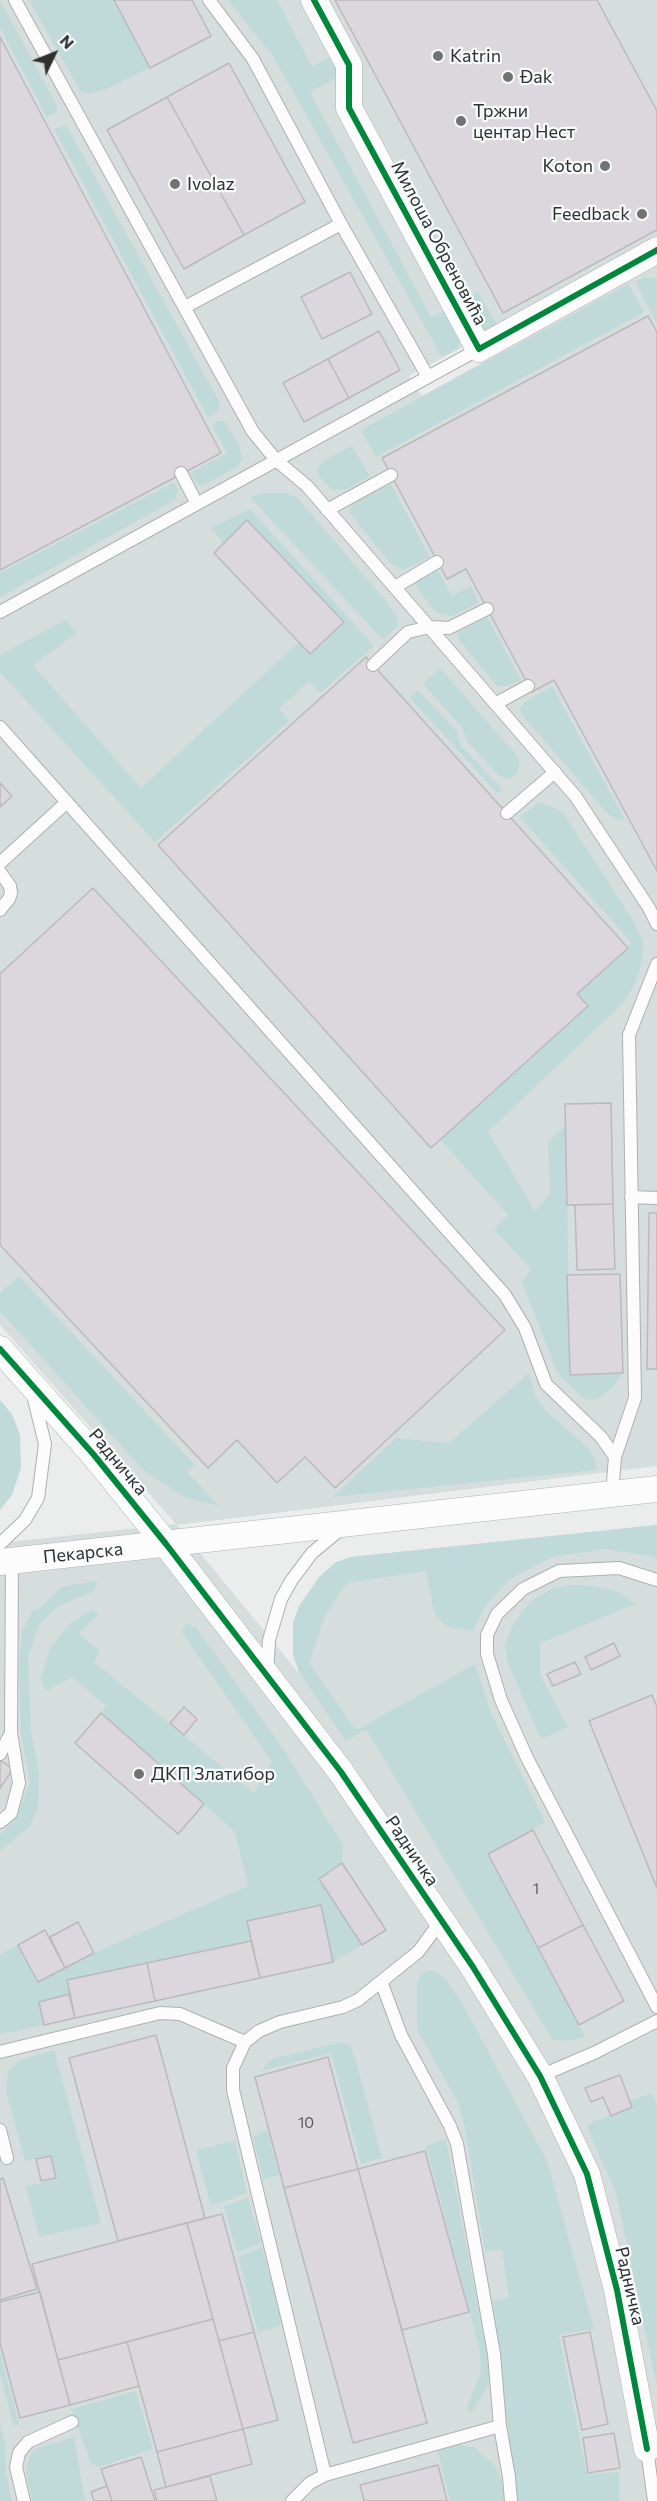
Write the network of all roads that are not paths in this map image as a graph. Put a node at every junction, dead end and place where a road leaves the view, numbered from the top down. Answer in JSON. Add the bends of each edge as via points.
{"nodes":[{"id":1,"x":15,"y":0,"type":"edge"},
{"id":2,"x":209,"y":0,"type":"edge"},
{"id":3,"x":314,"y":0,"type":"edge"},
{"id":4,"x":341,"y":224,"type":"junction"},
{"id":5,"x":657,"y":250,"type":"edge"},
{"id":6,"x":184,"y":306,"type":"junction"},
{"id":7,"x":478,"y":349,"type":"junction"},
{"id":8,"x":428,"y":377,"type":"junction"},
{"id":9,"x":276,"y":460,"type":"junction"},
{"id":10,"x":181,"y":473,"type":"dead end"},
{"id":11,"x":391,"y":475,"type":"dead end"},
{"id":12,"x":197,"y":504,"type":"junction"},
{"id":13,"x":327,"y":510,"type":"junction"},
{"id":14,"x":437,"y":562,"type":"dead end"},
{"id":15,"x":395,"y":587,"type":"junction"},
{"id":16,"x":487,"y":609,"type":"dead end"},
{"id":17,"x":0,"y":612,"type":"edge"},
{"id":18,"x":430,"y":627,"type":"junction"},
{"id":19,"x":373,"y":664,"type":"dead end"},
{"id":20,"x":528,"y":686,"type":"dead end"},
{"id":21,"x":495,"y":704,"type":"junction"},
{"id":22,"x":0,"y":727,"type":"edge"},
{"id":23,"x":555,"y":772,"type":"junction"},
{"id":24,"x":68,"y":802,"type":"junction"},
{"id":25,"x":507,"y":813,"type":"dead end"},
{"id":26,"x":0,"y":863,"type":"edge"},
{"id":27,"x":0,"y":872,"type":"edge"},
{"id":28,"x":0,"y":910,"type":"edge"},
{"id":29,"x":657,"y":924,"type":"edge"},
{"id":30,"x":657,"y":964,"type":"edge"},
{"id":31,"x":631,"y":1197,"type":"junction"},
{"id":32,"x":657,"y":1198,"type":"edge"},
{"id":33,"x":0,"y":1349,"type":"edge"},
{"id":34,"x":29,"y":1382,"type":"junction"},
{"id":35,"x":615,"y":1457,"type":"junction"},
{"id":36,"x":657,"y":1490,"type":"edge"},
{"id":37,"x":612,"y":1494,"type":"junction"},
{"id":38,"x":347,"y":1523,"type":"junction"},
{"id":39,"x":166,"y":1544,"type":"junction"},
{"id":40,"x":4,"y":1556,"type":"edge"},
{"id":41,"x":657,"y":1580,"type":"edge"},
{"id":42,"x":11,"y":1616,"type":"junction"},
{"id":43,"x":0,"y":1634,"type":"edge"},
{"id":44,"x":10,"y":1644,"type":"junction"},
{"id":45,"x":0,"y":1663,"type":"edge"},
{"id":46,"x":267,"y":1673,"type":"junction"},
{"id":47,"x":11,"y":1733,"type":"junction"},
{"id":48,"x":0,"y":1755,"type":"edge"},
{"id":49,"x":0,"y":1822,"type":"edge"},
{"id":50,"x":441,"y":1921,"type":"junction"},
{"id":51,"x":382,"y":1983,"type":"junction"},
{"id":52,"x":657,"y":2007,"type":"edge"},
{"id":53,"x":657,"y":2021,"type":"edge"},
{"id":54,"x":245,"y":2042,"type":"junction"},
{"id":55,"x":0,"y":2052,"type":"edge"},
{"id":56,"x":540,"y":2076,"type":"junction"},
{"id":57,"x":0,"y":2130,"type":"edge"},
{"id":58,"x":7,"y":2158,"type":"dead end"},
{"id":59,"x":72,"y":2422,"type":"dead end"},
{"id":60,"x":500,"y":2426,"type":"junction"},
{"id":61,"x":647,"y":2449,"type":"joint"},
{"id":62,"x":325,"y":2475,"type":"junction"},
{"id":63,"x":24,"y":2501,"type":"edge"},
{"id":64,"x":292,"y":2501,"type":"edge"},
{"id":65,"x":511,"y":2501,"type":"edge"},
{"id":66,"x":654,"y":2501,"type":"edge"}],
"edges":[{"from":1,"to":6,"type":"lane"},
{"from":2,"to":4,"type":"lane","via":[[253,59]]},
{"from":3,"to":7,"type":"street","name":"Милоша Обреновића","via":[[349,65],[349,108]]},
{"from":4,"to":6,"type":"lane"},
{"from":4,"to":8,"type":"lane"},
{"from":5,"to":7,"type":"street","name":"Милоша Обреновића"},
{"from":6,"to":9,"type":"lane","via":[[253,432]]},
{"from":7,"to":8,"type":"lane"},
{"from":8,"to":9,"type":"lane"},
{"from":9,"to":12,"type":"lane"},
{"from":9,"to":13,"type":"lane","via":[[307,486]]},
{"from":10,"to":12,"type":"lane"},
{"from":11,"to":13,"type":"lane"},
{"from":12,"to":17,"type":"lane"},
{"from":13,"to":15,"type":"lane"},
{"from":14,"to":15,"type":"lane"},
{"from":15,"to":18,"type":"lane"},
{"from":16,"to":18,"type":"lane","via":[[449,628]]},
{"from":18,"to":19,"type":"lane","via":[[408,632]]},
{"from":18,"to":21,"type":"lane"},
{"from":20,"to":21,"type":"lane"},
{"from":21,"to":23,"type":"lane"},
{"from":22,"to":24,"type":"lane"},
{"from":23,"to":25,"type":"lane"},
{"from":23,"to":29,"type":"lane","via":[[576,797]]},
{"from":24,"to":26,"type":"lane"},
{"from":24,"to":35,"type":"lane","via":[[505,1295],[525,1328],[546,1384],[601,1437]]},
{"from":27,"to":28,"type":"lane","via":[[10,886],[10,893]]},
{"from":30,"to":31,"type":"lane","via":[[629,1035]]},
{"from":31,"to":32,"type":"lane"},
{"from":31,"to":35,"type":"lane","via":[[635,1398]]},
{"from":33,"to":34,"type":"street","name":"Радничка"},
{"from":34,"to":39,"type":"street","name":"Радничка"},
{"from":34,"to":40,"type":"lane","via":[[45,1444],[44,1467],[38,1497]]},
{"from":35,"to":37,"type":"lane"},
{"from":36,"to":37,"type":"street"},
{"from":37,"to":38,"type":"street"},
{"from":38,"to":39,"type":"street"},
{"from":38,"to":46,"type":"lane","via":[[312,1553],[277,1606]]},
{"from":39,"to":40,"type":"street","name":"Пекарска"},
{"from":39,"to":46,"type":"street","name":"Радничка"},
{"from":40,"to":42,"type":"lane"},
{"from":41,"to":52,"type":"lane","via":[[619,1568],[559,1571],[523,1589],[497,1614],[487,1635],[487,1654],[501,1700],[527,1758]]},
{"from":42,"to":43,"type":"lane"},
{"from":42,"to":44,"type":"lane"},
{"from":44,"to":45,"type":"lane"},
{"from":44,"to":47,"type":"lane"},
{"from":46,"to":50,"type":"street","name":"Радничка","via":[[341,1772]]},
{"from":47,"to":48,"type":"lane"},
{"from":47,"to":49,"type":"lane","via":[[19,1783],[10,1813]]},
{"from":50,"to":51,"type":"lane","via":[[418,1952]]},
{"from":50,"to":56,"type":"street","name":"Радничка"},
{"from":51,"to":54,"type":"lane","via":[[343,2007],[280,2022]]},
{"from":51,"to":60,"type":"lane","via":[[401,2035],[457,2144],[494,2354]]},
{"from":53,"to":56,"type":"lane"},
{"from":54,"to":55,"type":"lane","via":[[180,2014],[160,2013]]},
{"from":54,"to":62,"type":"lane","via":[[233,2068],[233,2090]]},
{"from":56,"to":61,"type":"street","name":"Радничка","via":[[587,2174],[617,2290]]},
{"from":57,"to":58,"type":"lane"},
{"from":59,"to":63,"type":"lane","via":[[28,2442],[19,2453],[16,2467]]},
{"from":60,"to":62,"type":"lane"},
{"from":60,"to":65,"type":"lane"},
{"from":61,"to":66,"type":"lane"},
{"from":62,"to":64,"type":"lane"}]}
